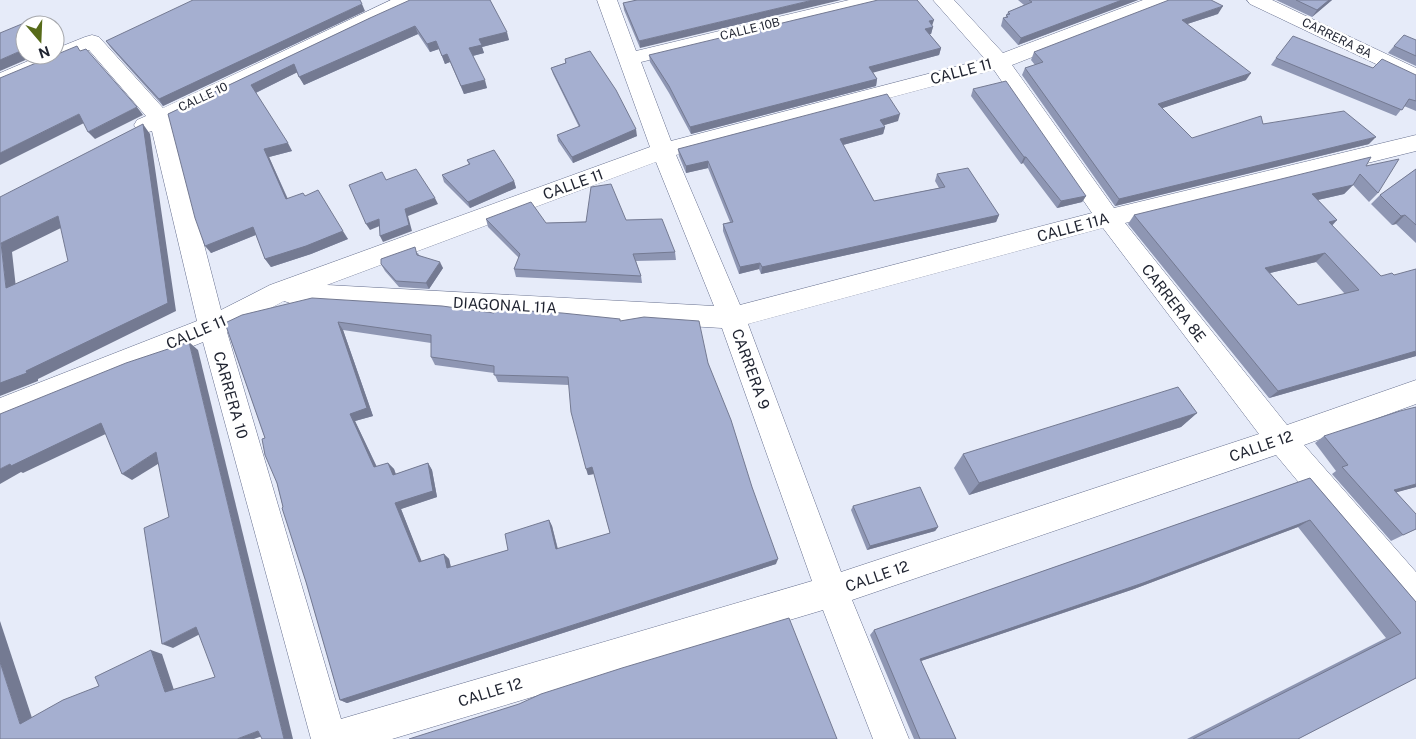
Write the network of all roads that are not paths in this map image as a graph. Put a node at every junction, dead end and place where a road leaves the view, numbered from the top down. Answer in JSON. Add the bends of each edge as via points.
{"nodes":[{"id":1,"x":407,"y":0,"type":"edge"},
{"id":2,"x":607,"y":0,"type":"edge"},
{"id":3,"x":872,"y":0,"type":"edge"},
{"id":4,"x":943,"y":0,"type":"edge"},
{"id":5,"x":1161,"y":0,"type":"edge"},
{"id":6,"x":1257,"y":0,"type":"edge"},
{"id":7,"x":628,"y":59,"type":"junction"},
{"id":8,"x":998,"y":62,"type":"junction"},
{"id":9,"x":1416,"y":76,"type":"edge"},
{"id":10,"x":0,"y":81,"type":"edge"},
{"id":11,"x":160,"y":118,"type":"junction"},
{"id":12,"x":124,"y":136,"type":"edge"},
{"id":13,"x":1416,"y":143,"type":"edge"},
{"id":14,"x":663,"y":151,"type":"junction"},
{"id":15,"x":1108,"y":218,"type":"junction"},
{"id":16,"x":279,"y":292,"type":"junction"},
{"id":17,"x":732,"y":318,"type":"junction"},
{"id":18,"x":212,"y":327,"type":"junction"},
{"id":19,"x":1416,"y":392,"type":"edge"},
{"id":20,"x":0,"y":412,"type":"edge"},
{"id":21,"x":1281,"y":440,"type":"junction"},
{"id":22,"x":832,"y":591,"type":"junction"},
{"id":23,"x":1416,"y":597,"type":"edge"},
{"id":24,"x":331,"y":739,"type":"edge"},
{"id":25,"x":891,"y":739,"type":"edge"}],
"edges":[{"from":1,"to":11,"type":"street","name":"CALLE 10"},
{"from":2,"to":7,"type":"street","name":"CARRERA 9"},
{"from":3,"to":7,"type":"street","name":"CALLE 10B"},
{"from":4,"to":8,"type":"street","name":"CARRERA 8E"},
{"from":5,"to":8,"type":"street","name":"CALLE 11"},
{"from":6,"to":9,"type":"street","name":"CARRERA 8A"},
{"from":7,"to":14,"type":"street","name":"CARRERA 9"},
{"from":8,"to":14,"type":"street","name":"CALLE 11"},
{"from":8,"to":15,"type":"street","name":"CARRERA 8E"},
{"from":10,"to":11,"type":"street","name":"CARRERA 10","via":[[92,41]]},
{"from":11,"to":12,"type":"street","name":"CALLE 10"},
{"from":11,"to":18,"type":"street","name":"CARRERA 10"},
{"from":13,"to":15,"type":"street","name":"CALLE 11A"},
{"from":14,"to":16,"type":"street","name":"CALLE 11"},
{"from":14,"to":17,"type":"street","name":"CARRERA 9"},
{"from":15,"to":17,"type":"street","name":"CALLE 11A"},
{"from":15,"to":21,"type":"street","name":"CARRERA 8E"},
{"from":16,"to":17,"type":"street","name":"DIAGONAL 11A"},
{"from":16,"to":18,"type":"street","name":"CALLE 11"},
{"from":17,"to":22,"type":"street","name":"CARRERA 9"},
{"from":18,"to":20,"type":"street","name":"CALLE 11"},
{"from":18,"to":24,"type":"street","name":"CARRERA 10"},
{"from":19,"to":21,"type":"street","name":"CALLE 12"},
{"from":21,"to":22,"type":"street","name":"CALLE 12"},
{"from":21,"to":23,"type":"street","name":"CARRERA 8E"},
{"from":22,"to":24,"type":"street","name":"CALLE 12"},
{"from":22,"to":25,"type":"street","name":"CARRERA 9"}]}
